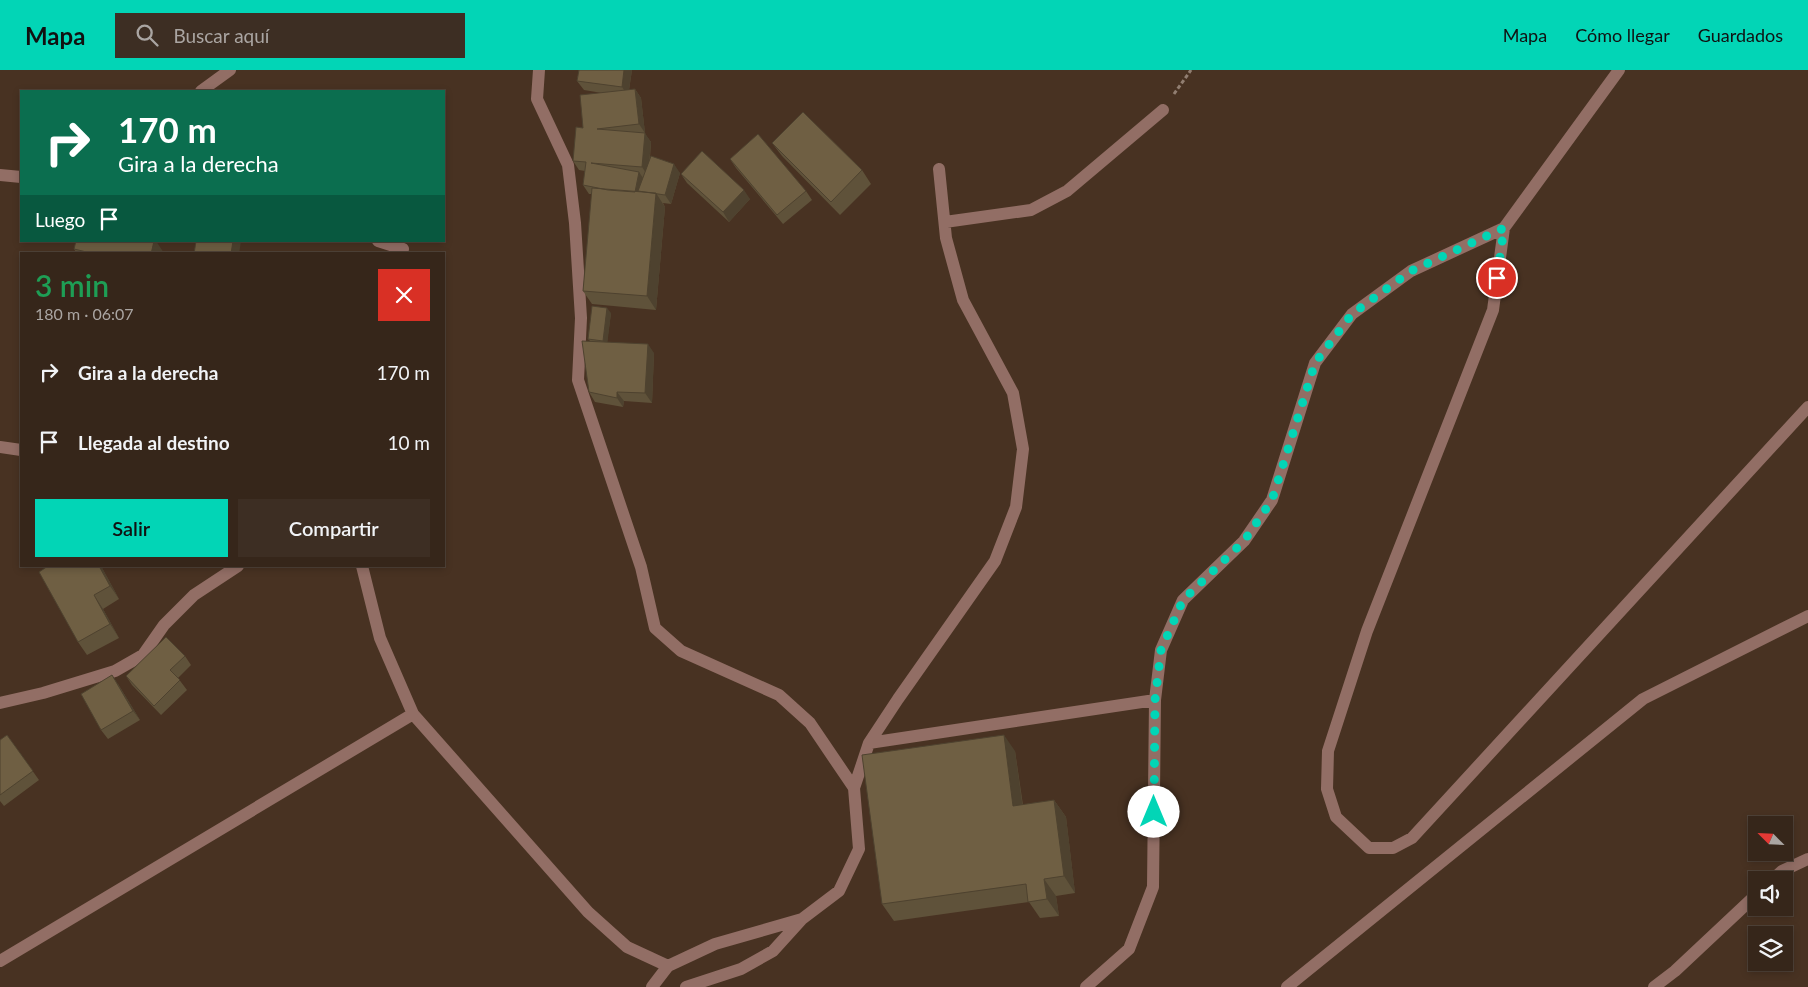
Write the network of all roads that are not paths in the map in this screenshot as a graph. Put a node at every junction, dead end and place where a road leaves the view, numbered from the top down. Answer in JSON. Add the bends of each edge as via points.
{"nodes":[{"id":1,"x":230,"y":70,"type":"edge"},
{"id":2,"x":539,"y":70,"type":"edge"},
{"id":3,"x":1619,"y":70,"type":"edge"},
{"id":4,"x":202,"y":90,"type":"edge"},
{"id":5,"x":1163,"y":110,"type":"road end"},
{"id":6,"x":939,"y":169,"type":"dead end"},
{"id":7,"x":0,"y":175,"type":"edge"},
{"id":8,"x":20,"y":178,"type":"edge"},
{"id":9,"x":944,"y":222,"type":"junction"},
{"id":10,"x":1504,"y":228,"type":"junction"},
{"id":11,"x":381,"y":242,"type":"edge"},
{"id":12,"x":403,"y":249,"type":"dead end"},
{"id":13,"x":1808,"y":408,"type":"edge"},
{"id":14,"x":0,"y":447,"type":"edge"},
{"id":15,"x":20,"y":450,"type":"edge"},
{"id":16,"x":237,"y":567,"type":"edge"},
{"id":17,"x":362,"y":567,"type":"edge"},
{"id":18,"x":1808,"y":616,"type":"edge"},
{"id":19,"x":1155,"y":700,"type":"junction"},
{"id":20,"x":0,"y":703,"type":"edge"},
{"id":21,"x":413,"y":714,"type":"junction"},
{"id":22,"x":869,"y":743,"type":"junction"},
{"id":23,"x":854,"y":788,"type":"junction"},
{"id":24,"x":1808,"y":859,"type":"edge"},
{"id":25,"x":1782,"y":871,"type":"edge"},
{"id":26,"x":1748,"y":903,"type":"edge"},
{"id":27,"x":802,"y":919,"type":"junction"},
{"id":28,"x":0,"y":961,"type":"edge"},
{"id":29,"x":668,"y":966,"type":"junction"},
{"id":30,"x":652,"y":987,"type":"edge"},
{"id":31,"x":686,"y":987,"type":"edge"},
{"id":32,"x":1086,"y":987,"type":"edge"},
{"id":33,"x":1287,"y":987,"type":"edge"},
{"id":34,"x":1654,"y":987,"type":"edge"}],
"edges":[{"from":1,"to":4,"type":"street"},
{"from":2,"to":23,"type":"street","via":[[537,99],[568,164],[581,318],[578,380],[641,567],[655,628],[681,651],[779,695],[810,723]]},
{"from":3,"to":10,"type":"street"},
{"from":5,"to":9,"type":"street","via":[[1067,191],[1031,210]]},
{"from":6,"to":9,"type":"street"},
{"from":7,"to":8,"type":"street"},
{"from":9,"to":22,"type":"street","via":[[963,300],[1013,393],[1023,449],[1016,507],[995,561]]},
{"from":10,"to":13,"type":"street","via":[[1493,310],[1366,631],[1328,751],[1327,789],[1336,817],[1369,848],[1393,848],[1412,838]]},
{"from":10,"to":19,"type":"street","via":[[1411,271],[1352,314],[1320,356],[1315,363],[1272,500],[1244,541],[1183,600],[1161,650]]},
{"from":11,"to":12,"type":"street"},
{"from":14,"to":15,"type":"street"},
{"from":16,"to":20,"type":"street","via":[[194,596],[164,625],[143,655],[115,670]]},
{"from":17,"to":21,"type":"street","via":[[380,638]]},
{"from":18,"to":33,"type":"street","via":[[1643,699]]},
{"from":19,"to":22,"type":"street"},
{"from":19,"to":32,"type":"street","via":[[1154,887],[1129,948]]},
{"from":21,"to":28,"type":"street"},
{"from":21,"to":29,"type":"street","via":[[588,912],[627,947]]},
{"from":22,"to":23,"type":"street"},
{"from":23,"to":27,"type":"street","via":[[859,849],[838,891]]},
{"from":24,"to":25,"type":"street"},
{"from":26,"to":34,"type":"street"},
{"from":27,"to":29,"type":"street","via":[[715,944]]},
{"from":27,"to":31,"type":"street","via":[[773,951],[741,969]]},
{"from":29,"to":30,"type":"street"}]}
